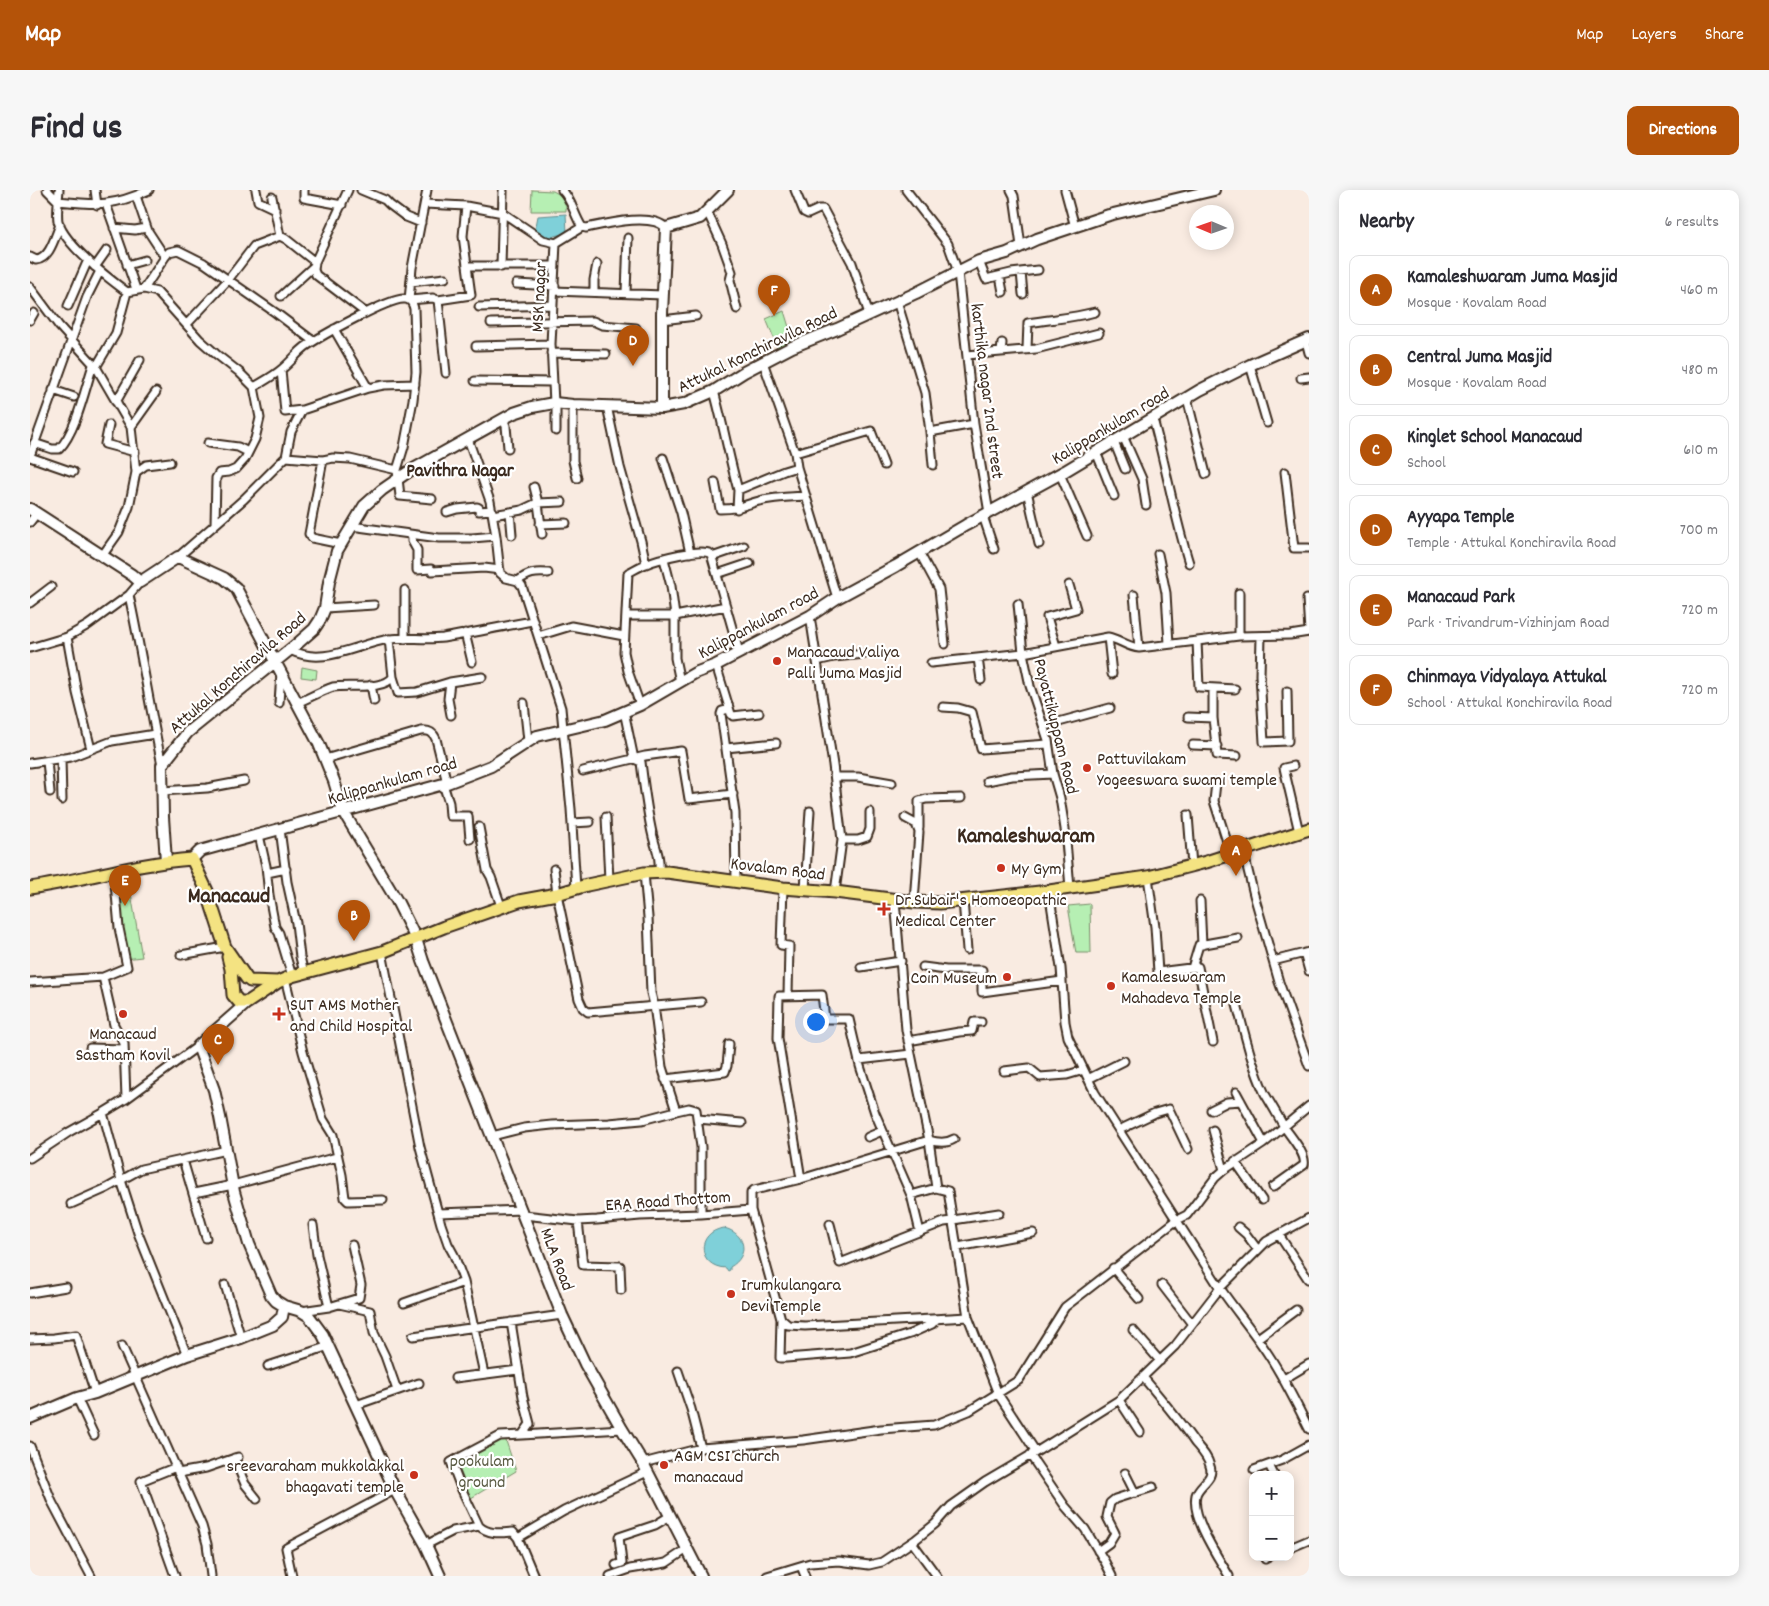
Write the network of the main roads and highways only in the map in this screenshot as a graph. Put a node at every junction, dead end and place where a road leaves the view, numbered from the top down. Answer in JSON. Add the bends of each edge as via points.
{"nodes":[{"id":1,"x":1304,"y":830,"type":"edge"},
{"id":2,"x":30,"y":888,"type":"edge"},
{"id":3,"x":226,"y":947,"type":"junction"},
{"id":4,"x":285,"y":978,"type":"junction"},
{"id":5,"x":249,"y":980,"type":"junction"},
{"id":6,"x":233,"y":990,"type":"junction"},
{"id":7,"x":250,"y":1000,"type":"junction"}],
"edges":[{"from":1,"to":4,"type":"main road","name":"Kovalam Road","via":[[1148,877],[940,903],[783,888],[667,872],[644,873],[518,901],[382,952]]},
{"from":2,"to":3,"type":"main road","via":[[166,861],[192,859]]},
{"from":3,"to":5,"type":"main road"},
{"from":3,"to":6,"type":"main road"},
{"from":4,"to":5,"type":"main road","name":"Kovalam Road"},
{"from":4,"to":7,"type":"main road"},
{"from":5,"to":6,"type":"main road","via":[[239,980]]},
{"from":5,"to":7,"type":"main road","via":[[256,989]]},
{"from":6,"to":7,"type":"main road","via":[[239,1002]]}]}
